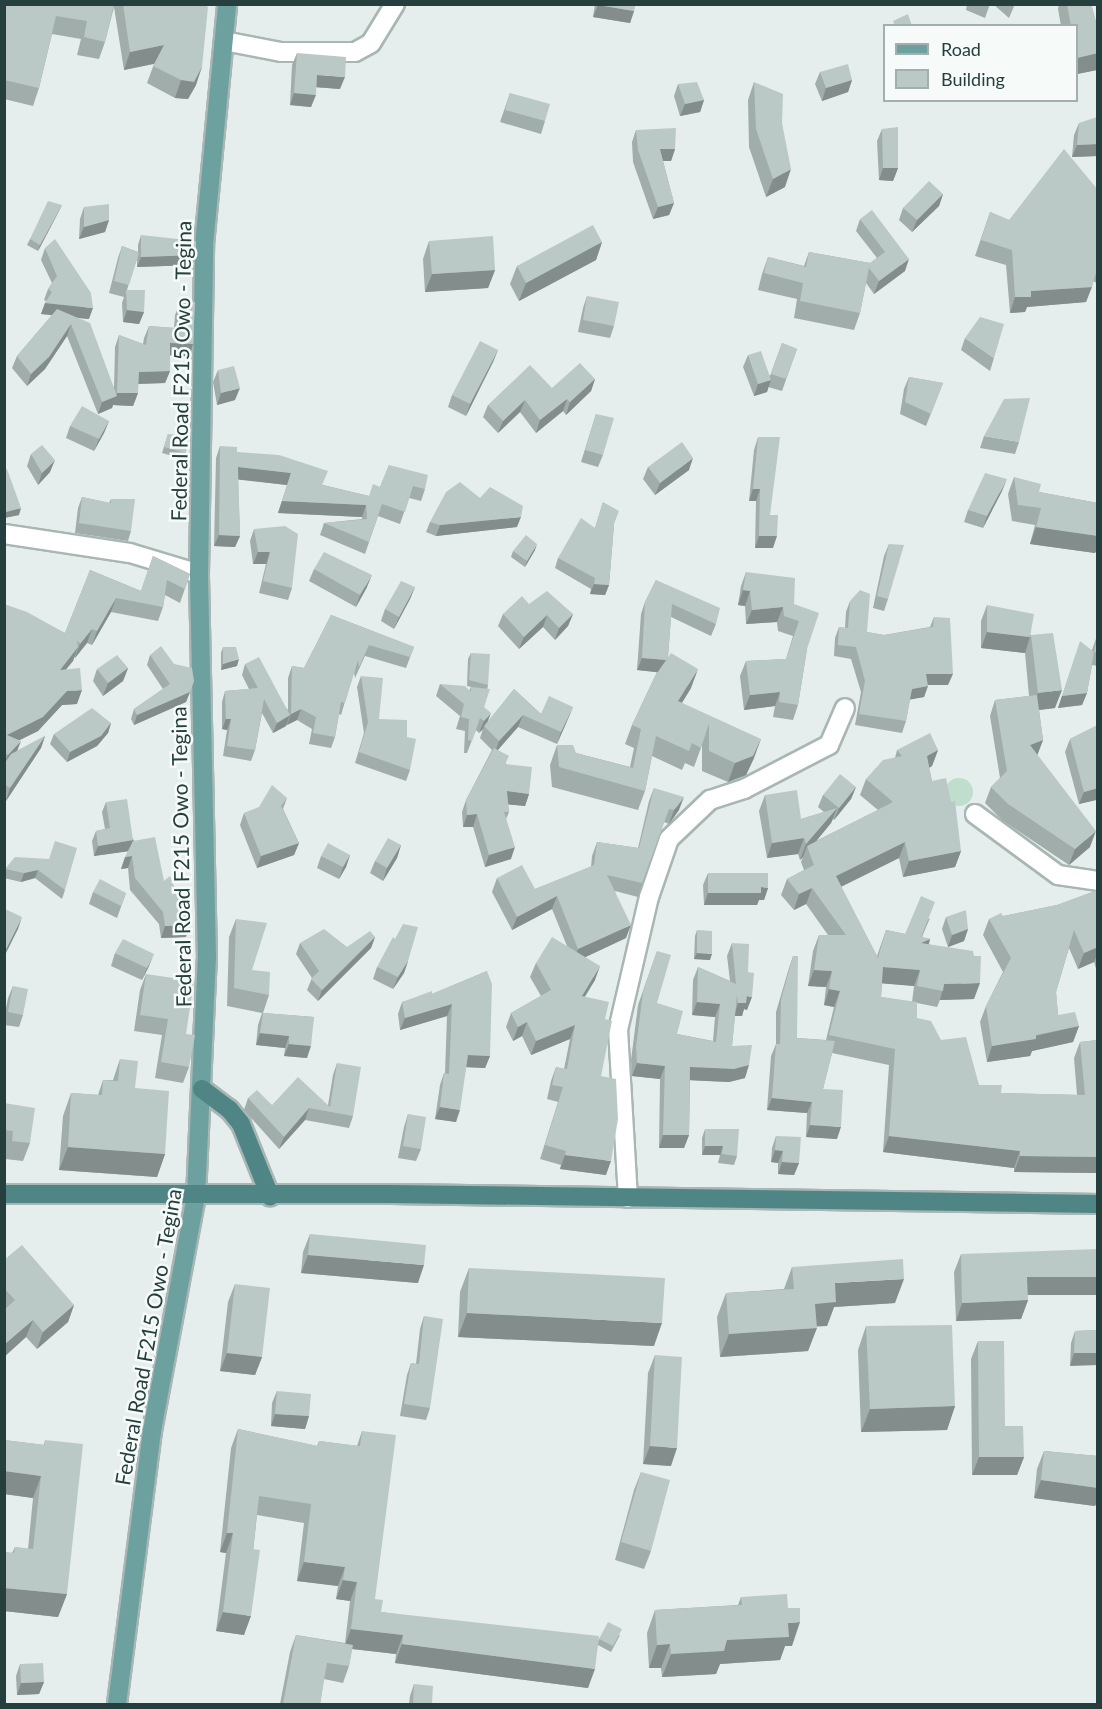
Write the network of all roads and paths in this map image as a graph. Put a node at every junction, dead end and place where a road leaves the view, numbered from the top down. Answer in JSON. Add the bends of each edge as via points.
{"nodes":[{"id":1,"x":227,"y":4,"type":"edge"},
{"id":2,"x":394,"y":4,"type":"edge"},
{"id":3,"x":224,"y":40,"type":"junction"},
{"id":4,"x":4,"y":534,"type":"edge"},
{"id":5,"x":199,"y":574,"type":"junction"},
{"id":6,"x":845,"y":708,"type":"dead end"},
{"id":7,"x":975,"y":814,"type":"dead end"},
{"id":8,"x":1098,"y":881,"type":"edge"},
{"id":9,"x":202,"y":1089,"type":"junction"},
{"id":10,"x":4,"y":1194,"type":"edge"},
{"id":11,"x":270,"y":1196,"type":"junction"},
{"id":12,"x":196,"y":1197,"type":"junction"},
{"id":13,"x":628,"y":1198,"type":"junction"},
{"id":14,"x":1098,"y":1204,"type":"edge"},
{"id":15,"x":117,"y":1704,"type":"edge"}],
"edges":[{"from":1,"to":3,"type":"main road","name":"Federal Road F215 Owo - Tegina"},
{"from":2,"to":3,"type":"street","via":[[371,43],[355,52],[281,52]]},
{"from":3,"to":5,"type":"main road","name":"Federal Road F215 Owo - Tegina","via":[[204,244]]},
{"from":4,"to":5,"type":"street","via":[[130,553]]},
{"from":5,"to":9,"type":"main road","name":"Federal Road F215 Owo - Tegina","via":[[207,959]]},
{"from":6,"to":13,"type":"street","via":[[829,745],[744,789],[710,800],[669,839],[649,897],[618,1030]]},
{"from":7,"to":8,"type":"street","via":[[1058,875]]},
{"from":9,"to":11,"type":"highway","via":[[229,1109],[241,1125]]},
{"from":9,"to":12,"type":"main road","name":"Federal Road F215 Owo - Tegina"},
{"from":10,"to":12,"type":"highway"},
{"from":11,"to":12,"type":"highway"},
{"from":11,"to":13,"type":"highway"},
{"from":12,"to":15,"type":"main road","name":"Federal Road F215 Owo - Tegina","via":[[152,1431]]},
{"from":13,"to":14,"type":"highway"}]}
